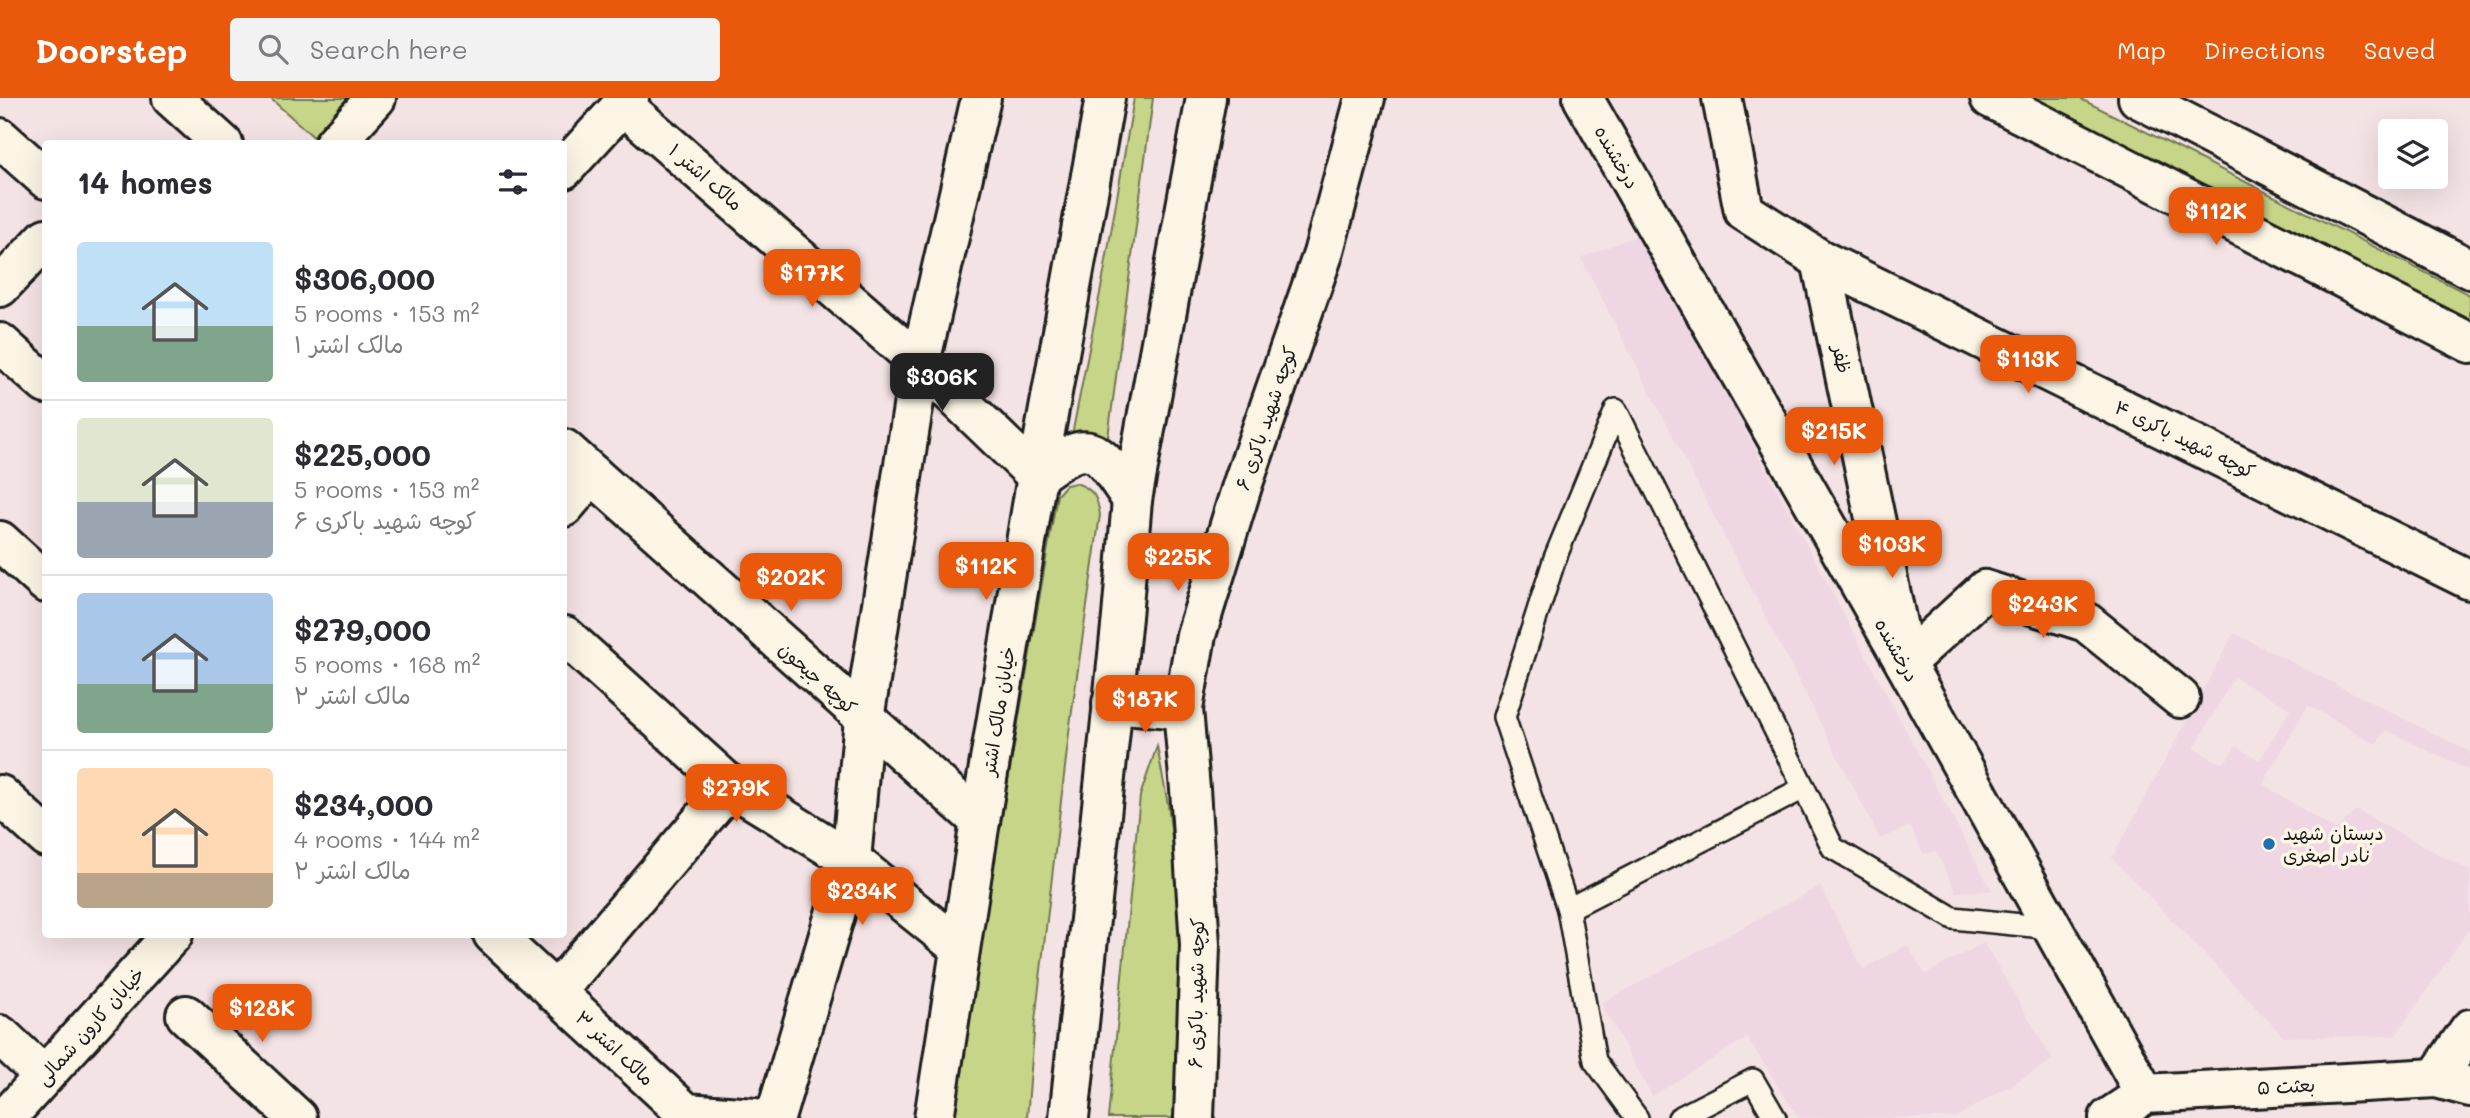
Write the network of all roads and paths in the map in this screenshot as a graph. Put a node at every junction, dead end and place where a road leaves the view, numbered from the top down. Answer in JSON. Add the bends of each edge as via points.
{"nodes":[{"id":1,"x":172,"y":98,"type":"edge"},
{"id":2,"x":376,"y":98,"type":"edge"},
{"id":3,"x":981,"y":98,"type":"edge"},
{"id":4,"x":1105,"y":98,"type":"edge"},
{"id":5,"x":1206,"y":98,"type":"edge"},
{"id":6,"x":1365,"y":98,"type":"edge"},
{"id":7,"x":1583,"y":98,"type":"edge"},
{"id":8,"x":1722,"y":98,"type":"edge"},
{"id":9,"x":1990,"y":98,"type":"edge"},
{"id":10,"x":2138,"y":98,"type":"edge"},
{"id":11,"x":626,"y":101,"type":"edge"},
{"id":12,"x":0,"y":138,"type":"edge"},
{"id":13,"x":219,"y":140,"type":"edge"},
{"id":14,"x":338,"y":140,"type":"edge"},
{"id":15,"x":567,"y":166,"type":"edge"},
{"id":16,"x":42,"y":175,"type":"edge"},
{"id":17,"x":42,"y":242,"type":"edge"},
{"id":18,"x":1821,"y":260,"type":"junction"},
{"id":19,"x":2470,"y":269,"type":"edge"},
{"id":20,"x":0,"y":287,"type":"edge"},
{"id":21,"x":0,"y":343,"type":"edge"},
{"id":22,"x":2470,"y":343,"type":"edge"},
{"id":23,"x":920,"y":363,"type":"junction"},
{"id":24,"x":42,"y":380,"type":"edge"},
{"id":25,"x":567,"y":452,"type":"edge"},
{"id":26,"x":592,"y":474,"type":"junction"},
{"id":27,"x":1037,"y":476,"type":"junction"},
{"id":28,"x":1132,"y":500,"type":"junction"},
{"id":29,"x":567,"y":503,"type":"edge"},
{"id":30,"x":0,"y":541,"type":"edge"},
{"id":31,"x":42,"y":579,"type":"edge"},
{"id":32,"x":2470,"y":580,"type":"edge"},
{"id":33,"x":567,"y":638,"type":"edge"},
{"id":34,"x":1905,"y":663,"type":"junction"},
{"id":35,"x":2180,"y":698,"type":"dead end"},
{"id":36,"x":1112,"y":703,"type":"junction"},
{"id":37,"x":1183,"y":709,"type":"junction"},
{"id":38,"x":864,"y":719,"type":"junction"},
{"id":39,"x":731,"y":786,"type":"junction"},
{"id":40,"x":1804,"y":788,"type":"junction"},
{"id":41,"x":0,"y":795,"type":"edge"},
{"id":42,"x":979,"y":821,"type":"junction"},
{"id":43,"x":42,"y":833,"type":"edge"},
{"id":44,"x":851,"y":860,"type":"junction"},
{"id":45,"x":1568,"y":909,"type":"junction"},
{"id":46,"x":2052,"y":928,"type":"junction"},
{"id":47,"x":163,"y":938,"type":"edge"},
{"id":48,"x":497,"y":938,"type":"edge"},
{"id":49,"x":960,"y":948,"type":"junction"},
{"id":50,"x":555,"y":993,"type":"junction"},
{"id":51,"x":186,"y":1014,"type":"dead end"},
{"id":52,"x":2470,"y":1029,"type":"edge"},
{"id":53,"x":0,"y":1035,"type":"edge"},
{"id":54,"x":44,"y":1076,"type":"junction"},
{"id":55,"x":2453,"y":1083,"type":"edge"},
{"id":56,"x":2145,"y":1094,"type":"junction"},
{"id":57,"x":6,"y":1118,"type":"edge"},
{"id":58,"x":298,"y":1118,"type":"edge"},
{"id":59,"x":755,"y":1118,"type":"edge"},
{"id":60,"x":775,"y":1118,"type":"edge"},
{"id":61,"x":934,"y":1118,"type":"edge"},
{"id":62,"x":1069,"y":1118,"type":"edge"},
{"id":63,"x":1194,"y":1118,"type":"edge"},
{"id":64,"x":1637,"y":1118,"type":"edge"},
{"id":65,"x":1679,"y":1118,"type":"edge"},
{"id":66,"x":1775,"y":1118,"type":"edge"},
{"id":67,"x":2109,"y":1118,"type":"edge"}],
"edges":[{"from":1,"to":13,"type":"street"},
{"from":2,"to":14,"type":"street"},
{"from":3,"to":23,"type":"street"},
{"from":4,"to":27,"type":"street","name":"خیابان مالک اشتر"},
{"from":5,"to":28,"type":"street"},
{"from":6,"to":37,"type":"street","name":"کوچه شهید باکری ۶","via":[[1323,254],[1196,635]]},
{"from":7,"to":34,"type":"street","name":"درخشنده"},
{"from":8,"to":18,"type":"street","name":"کوچه شهید باکری ۴","via":[[1744,211]]},
{"from":9,"to":22,"type":"street"},
{"from":10,"to":19,"type":"street"},
{"from":11,"to":15,"type":"street"},
{"from":11,"to":23,"type":"street","name":"مالک اشتر ۱"},
{"from":12,"to":16,"type":"street"},
{"from":17,"to":20,"type":"street"},
{"from":18,"to":32,"type":"street","name":"کوچه شهید باکری ۴"},
{"from":18,"to":34,"type":"street","name":"ظفر"},
{"from":21,"to":24,"type":"street"},
{"from":23,"to":27,"type":"street","name":"مالک اشتر ۱"},
{"from":23,"to":38,"type":"street"},
{"from":25,"to":26,"type":"street","name":"کوچه جیحون"},
{"from":26,"to":29,"type":"street"},
{"from":26,"to":38,"type":"street","name":"کوچه جیحون"},
{"from":27,"to":28,"type":"street","via":[[1059,459],[1088,451],[1111,469]]},
{"from":27,"to":42,"type":"street","name":"خیابان مالک اشتر"},
{"from":28,"to":36,"type":"street"},
{"from":30,"to":31,"type":"street"},
{"from":33,"to":39,"type":"street"},
{"from":34,"to":35,"type":"street","via":[[1985,590],[2086,622]]},
{"from":34,"to":46,"type":"street","name":"درخشنده"},
{"from":36,"to":37,"type":"street"},
{"from":36,"to":62,"type":"street"},
{"from":37,"to":63,"type":"street","name":"کوچه شهید باکری ۶","via":[[1200,945]]},
{"from":38,"to":42,"type":"street","name":"کوچه جیحون"},
{"from":38,"to":44,"type":"street"},
{"from":39,"to":44,"type":"street"},
{"from":39,"to":50,"type":"street"},
{"from":40,"to":45,"type":"lane"},
{"from":40,"to":45,"type":"lane","via":[[1616,410],[1555,558],[1504,718]]},
{"from":40,"to":46,"type":"lane","via":[[1833,849],[1953,918]]},
{"from":41,"to":43,"type":"street"},
{"from":42,"to":49,"type":"street","name":"خیابان مالک اشتر"},
{"from":44,"to":49,"type":"street"},
{"from":44,"to":60,"type":"street"},
{"from":45,"to":64,"type":"lane","via":[[1595,1061]]},
{"from":46,"to":56,"type":"street","name":"درخشنده"},
{"from":47,"to":54,"type":"street","name":"خیابان کارون شمالی"},
{"from":48,"to":50,"type":"street","name":"مالک اشتر ۳"},
{"from":49,"to":61,"type":"street","name":"خیابان مالک اشتر"},
{"from":50,"to":59,"type":"street","name":"مالک اشتر ۳","via":[[686,1113]]},
{"from":51,"to":58,"type":"street"},
{"from":52,"to":55,"type":"street"},
{"from":53,"to":54,"type":"street"},
{"from":54,"to":57,"type":"street","name":"خیابان کارون شمالی"},
{"from":55,"to":56,"type":"street","name":"بعثت ۵"},
{"from":56,"to":67,"type":"street"},
{"from":65,"to":66,"type":"lane","via":[[1753,1080]]}]}
